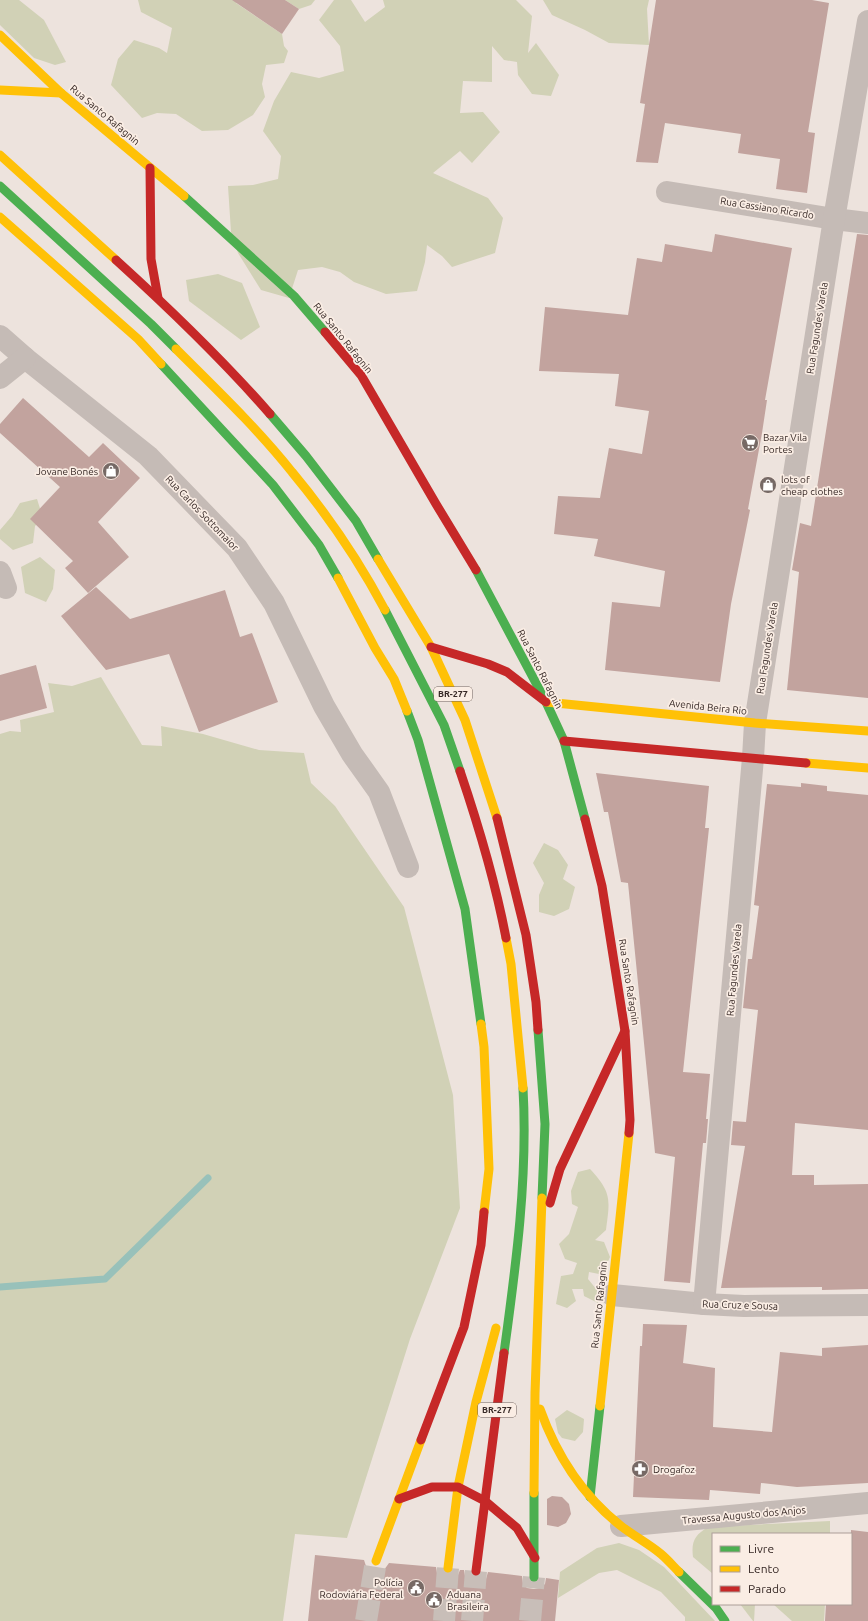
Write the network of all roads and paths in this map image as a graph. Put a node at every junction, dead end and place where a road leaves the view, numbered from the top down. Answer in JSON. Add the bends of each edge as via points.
{"nodes":[{"id":1,"x":868,"y":21,"type":"edge"},
{"id":2,"x":0,"y":35,"type":"edge"},
{"id":3,"x":0,"y":90,"type":"edge"},
{"id":4,"x":61,"y":93,"type":"junction"},
{"id":5,"x":0,"y":155,"type":"edge"},
{"id":6,"x":150,"y":168,"type":"junction"},
{"id":7,"x":0,"y":186,"type":"edge"},
{"id":8,"x":666,"y":192,"type":"dead end"},
{"id":9,"x":0,"y":217,"type":"edge"},
{"id":10,"x":834,"y":219,"type":"junction"},
{"id":11,"x":868,"y":223,"type":"edge"},
{"id":12,"x":158,"y":298,"type":"junction"},
{"id":13,"x":0,"y":336,"type":"edge"},
{"id":14,"x":25,"y":358,"type":"junction"},
{"id":15,"x":0,"y":378,"type":"edge"},
{"id":16,"x":431,"y":648,"type":"junction"},
{"id":17,"x":546,"y":702,"type":"junction"},
{"id":18,"x":755,"y":723,"type":"junction"},
{"id":19,"x":868,"y":731,"type":"edge"},
{"id":20,"x":564,"y":741,"type":"junction"},
{"id":21,"x":753,"y":758,"type":"junction"},
{"id":22,"x":868,"y":768,"type":"edge"},
{"id":23,"x":408,"y":867,"type":"dead end"},
{"id":24,"x":625,"y":1031,"type":"junction"},
{"id":25,"x":541,"y":1239,"type":"junction"},
{"id":26,"x":518,"y":1248,"type":"junction"},
{"id":27,"x":612,"y":1294,"type":"junction"},
{"id":28,"x":704,"y":1304,"type":"junction"},
{"id":29,"x":868,"y":1305,"type":"edge"},
{"id":30,"x":535,"y":1393,"type":"junction"},
{"id":31,"x":458,"y":1487,"type":"junction"},
{"id":32,"x":590,"y":1497,"type":"junction"},
{"id":33,"x":399,"y":1499,"type":"junction"},
{"id":34,"x":485,"y":1501,"type":"junction"},
{"id":35,"x":868,"y":1503,"type":"edge"},
{"id":36,"x":621,"y":1526,"type":"junction"},
{"id":37,"x":535,"y":1559,"type":"junction"},
{"id":38,"x":376,"y":1562,"type":"tunnel mouth"},
{"id":39,"x":448,"y":1568,"type":"tunnel mouth"},
{"id":40,"x":476,"y":1571,"type":"tunnel mouth"},
{"id":41,"x":534,"y":1577,"type":"tunnel mouth"},
{"id":42,"x":712,"y":1604,"type":"edge"},
{"id":43,"x":713,"y":1605,"type":"edge"},
{"id":44,"x":725,"y":1621,"type":"edge"}],
"edges":[{"from":1,"to":10,"type":"street","name":"Rua Fagundes Varela"},
{"from":2,"to":4,"type":"main road","name":"Rua Santo Rafagnin"},
{"from":3,"to":4,"type":"main road"},
{"from":4,"to":6,"type":"main road","name":"Rua Santo Rafagnin"},
{"from":5,"to":12,"type":"main road","number":"BR-277"},
{"from":6,"to":12,"type":"main road","via":[[151,259]]},
{"from":6,"to":17,"type":"main road","name":"Rua Santo Rafagnin","via":[[204,213],[294,296],[361,375],[477,571]]},
{"from":7,"to":26,"type":"main road","number":"BR-277","via":[[151,324],[231,404],[292,471],[336,529],[380,601],[440,718],[474,812],[497,891],[511,964],[523,1089],[524,1169]]},
{"from":8,"to":10,"type":"street","name":"Rua Cassiano Ricardo"},
{"from":9,"to":33,"type":"main road","via":[[138,339],[273,485],[319,545],[348,595],[394,679],[418,740],[465,909],[484,1047],[489,1169],[481,1245],[464,1327]]},
{"from":10,"to":11,"type":"street","name":"Rua Cassiano Ricardo"},
{"from":10,"to":18,"type":"street","name":"Rua Fagundes Varela"},
{"from":12,"to":16,"type":"main road","number":"BR-277","via":[[243,383],[306,456],[356,520]]},
{"from":13,"to":14,"type":"street","name":"Rua Carlos Sottomaior"},
{"from":14,"to":15,"type":"street"},
{"from":14,"to":23,"type":"street","name":"Rua Carlos Sottomaior","via":[[148,456],[237,548],[274,603],[311,680],[352,754],[380,792]]},
{"from":16,"to":17,"type":"main road","via":[[507,672]]},
{"from":16,"to":25,"type":"main road","number":"BR-277","via":[[465,720],[494,808],[526,935],[536,1002],[544,1124]]},
{"from":17,"to":18,"type":"main road","name":"Avenida Beira Rio"},
{"from":17,"to":20,"type":"main road","name":"Rua Santo Rafagnin"},
{"from":18,"to":19,"type":"main road","name":"Avenida Beira Rio"},
{"from":18,"to":21,"type":"street","name":"Rua Fagundes Varela"},
{"from":20,"to":21,"type":"main road"},
{"from":20,"to":24,"type":"main road","name":"Rua Santo Rafagnin","via":[[602,886]]},
{"from":21,"to":22,"type":"main road"},
{"from":21,"to":28,"type":"street","name":"Rua Fagundes Varela"},
{"from":24,"to":25,"type":"main road","via":[[560,1169]]},
{"from":24,"to":27,"type":"main road","name":"Rua Santo Rafagnin","via":[[630,1120]]},
{"from":25,"to":30,"type":"main road","number":"BR-277"},
{"from":26,"to":31,"type":"main road","via":[[476,1402]]},
{"from":26,"to":34,"type":"main road","number":"BR-277"},
{"from":27,"to":28,"type":"street","name":"Rua Cruz e Sousa"},
{"from":27,"to":32,"type":"main road","name":"Rua Santo Rafagnin"},
{"from":28,"to":29,"type":"street","name":"Rua Cruz e Sousa"},
{"from":30,"to":32,"type":"main road","via":[[548,1432],[560,1455]]},
{"from":30,"to":37,"type":"main road","number":"BR-277"},
{"from":31,"to":33,"type":"main road","via":[[432,1487]]},
{"from":31,"to":34,"type":"main road"},
{"from":31,"to":39,"type":"main road"},
{"from":32,"to":36,"type":"main road"},
{"from":33,"to":38,"type":"main road"},
{"from":34,"to":37,"type":"main road","via":[[517,1528]]},
{"from":34,"to":40,"type":"main road","number":"BR-277"},
{"from":35,"to":36,"type":"street","name":"Travessa Augusto dos Anjos"},
{"from":36,"to":42,"type":"main road","via":[[661,1554]]},
{"from":37,"to":41,"type":"main road","number":"BR-277"},
{"from":43,"to":44,"type":"main road"}]}
